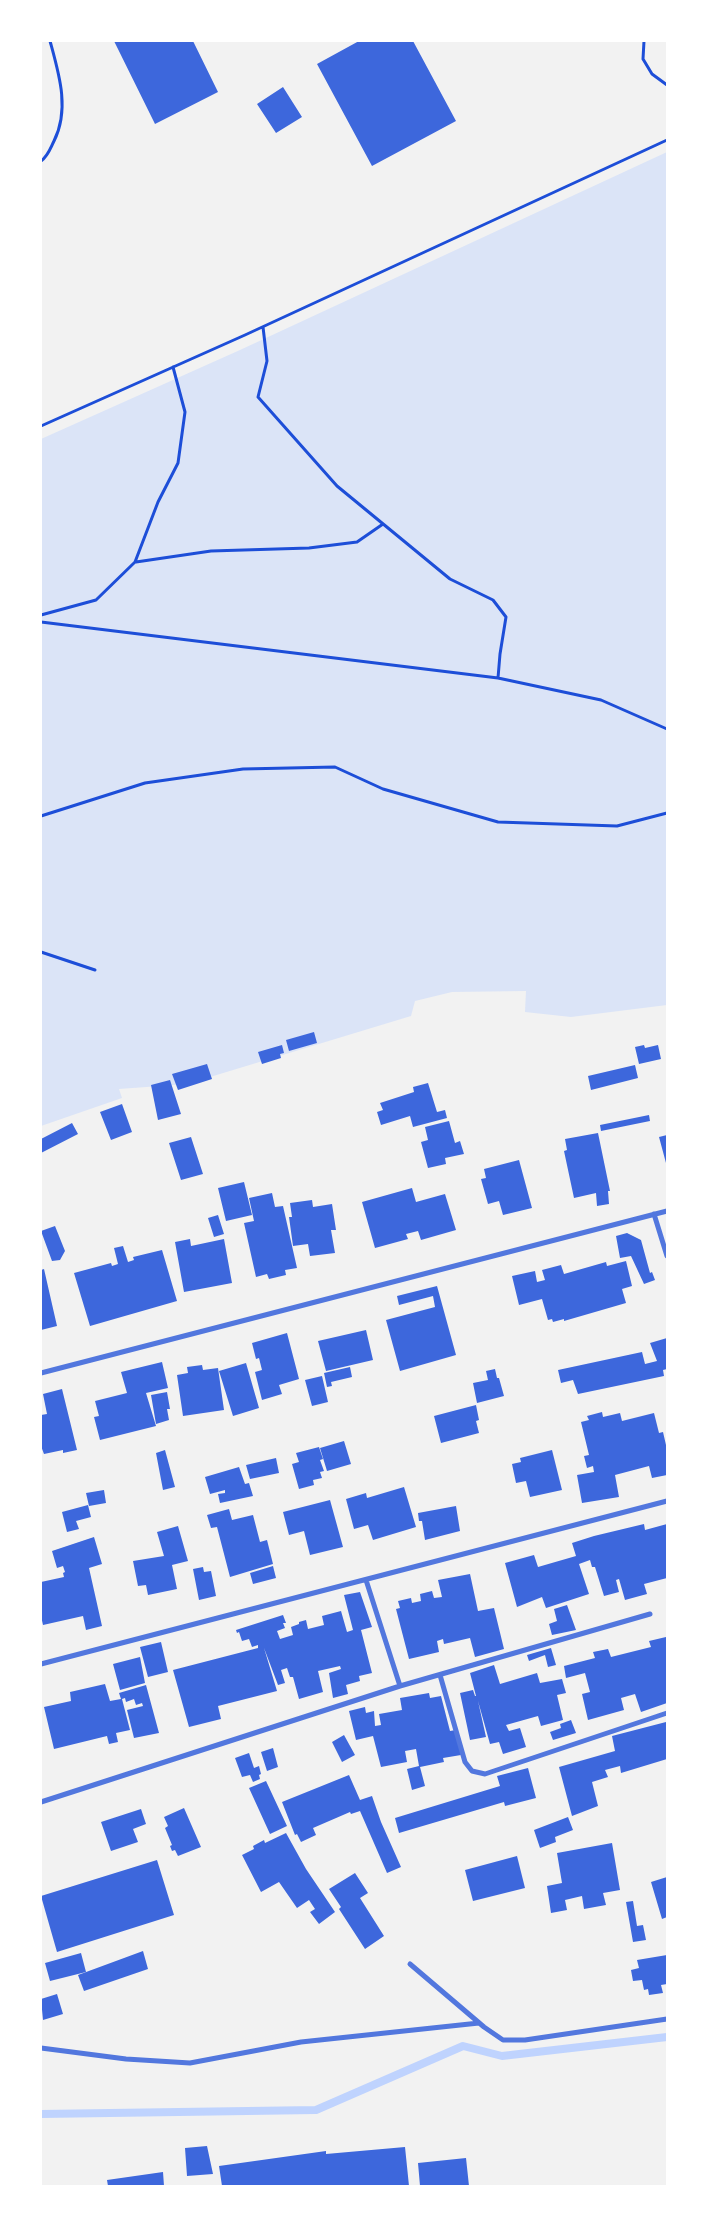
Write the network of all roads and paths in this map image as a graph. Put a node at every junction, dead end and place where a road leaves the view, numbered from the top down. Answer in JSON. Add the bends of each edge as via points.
{"nodes":[{"id":1,"x":50,"y":41,"type":"edge"},
{"id":2,"x":644,"y":41,"type":"edge"},
{"id":3,"x":667,"y":85,"type":"edge"},
{"id":4,"x":667,"y":140,"type":"edge"},
{"id":5,"x":41,"y":161,"type":"edge"},
{"id":6,"x":263,"y":327,"type":"junction"},
{"id":7,"x":173,"y":367,"type":"junction"},
{"id":8,"x":41,"y":426,"type":"edge"},
{"id":9,"x":383,"y":524,"type":"junction"},
{"id":10,"x":135,"y":562,"type":"junction"},
{"id":11,"x":41,"y":615,"type":"edge"},
{"id":12,"x":41,"y":622,"type":"edge"},
{"id":13,"x":498,"y":678,"type":"junction"},
{"id":14,"x":667,"y":729,"type":"edge"},
{"id":15,"x":667,"y":814,"type":"edge"},
{"id":16,"x":41,"y":816,"type":"edge"},
{"id":17,"x":41,"y":952,"type":"edge"},
{"id":18,"x":95,"y":970,"type":"dead end"},
{"id":19,"x":667,"y":1211,"type":"edge"},
{"id":20,"x":654,"y":1214,"type":"junction"},
{"id":21,"x":667,"y":1256,"type":"edge"},
{"id":22,"x":41,"y":1373,"type":"edge"},
{"id":23,"x":667,"y":1501,"type":"edge"},
{"id":24,"x":366,"y":1580,"type":"junction"},
{"id":25,"x":650,"y":1614,"type":"dead end"},
{"id":26,"x":41,"y":1664,"type":"edge"},
{"id":27,"x":440,"y":1675,"type":"junction"},
{"id":28,"x":400,"y":1686,"type":"junction"},
{"id":29,"x":667,"y":1713,"type":"edge"},
{"id":30,"x":41,"y":1802,"type":"edge"},
{"id":31,"x":410,"y":1964,"type":"dead end"},
{"id":32,"x":667,"y":2019,"type":"edge"},
{"id":33,"x":479,"y":2023,"type":"junction"},
{"id":34,"x":41,"y":2048,"type":"edge"}],
"edges":[{"from":1,"to":5,"type":"path","via":[[62,84],[63,106],[57,134]]},
{"from":2,"to":3,"type":"path","via":[[643,59],[652,74]]},
{"from":4,"to":6,"type":"path"},
{"from":6,"to":7,"type":"path"},
{"from":6,"to":9,"type":"path","via":[[267,361],[258,397],[337,486]]},
{"from":7,"to":8,"type":"path"},
{"from":7,"to":10,"type":"path","via":[[185,412],[178,463],[158,502]]},
{"from":9,"to":10,"type":"path","via":[[357,542],[308,548],[211,551]]},
{"from":9,"to":13,"type":"path","via":[[450,579],[493,600],[502,612],[506,618]]},
{"from":10,"to":11,"type":"path","via":[[96,600]]},
{"from":12,"to":13,"type":"path"},
{"from":13,"to":14,"type":"path","via":[[601,700]]},
{"from":15,"to":16,"type":"path","via":[[617,826],[498,822],[383,789],[335,767],[243,769],[145,783]]},
{"from":17,"to":18,"type":"path"},
{"from":19,"to":20,"type":"street"},
{"from":20,"to":21,"type":"street"},
{"from":20,"to":22,"type":"street"},
{"from":23,"to":24,"type":"street"},
{"from":24,"to":26,"type":"street"},
{"from":24,"to":28,"type":"street"},
{"from":25,"to":27,"type":"street"},
{"from":27,"to":28,"type":"street"},
{"from":27,"to":29,"type":"street","via":[[465,1762],[472,1771],[485,1774]]},
{"from":28,"to":30,"type":"street"},
{"from":31,"to":33,"type":"street"},
{"from":32,"to":33,"type":"street","via":[[525,2040],[504,2040]]},
{"from":33,"to":34,"type":"street","via":[[301,2042],[190,2063]]}]}
